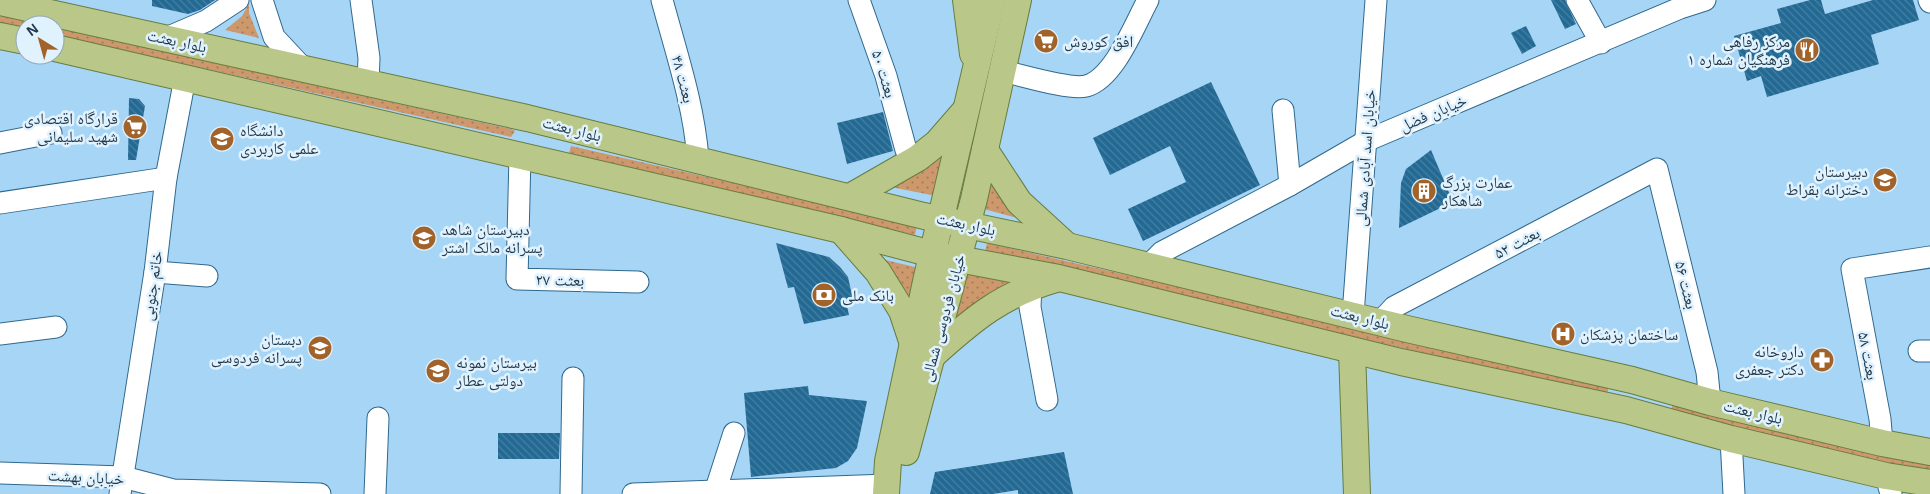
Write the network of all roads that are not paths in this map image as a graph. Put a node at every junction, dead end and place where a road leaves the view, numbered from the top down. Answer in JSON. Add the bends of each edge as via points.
{"nodes":[{"id":1,"x":238,"y":0,"type":"edge"},
{"id":2,"x":262,"y":0,"type":"edge"},
{"id":3,"x":361,"y":0,"type":"edge"},
{"id":4,"x":662,"y":0,"type":"edge"},
{"id":5,"x":859,"y":0,"type":"edge"},
{"id":6,"x":966,"y":0,"type":"edge"},
{"id":7,"x":992,"y":0,"type":"edge"},
{"id":8,"x":1018,"y":0,"type":"edge"},
{"id":9,"x":1148,"y":0,"type":"edge"},
{"id":10,"x":1376,"y":0,"type":"edge"},
{"id":11,"x":1576,"y":0,"type":"edge"},
{"id":12,"x":1706,"y":0,"type":"edge"},
{"id":13,"x":0,"y":2,"type":"edge"},
{"id":14,"x":1679,"y":4,"type":"edge"},
{"id":15,"x":0,"y":36,"type":"edge"},
{"id":16,"x":15,"y":39,"type":"edge"},
{"id":17,"x":164,"y":39,"type":"junction"},
{"id":18,"x":1600,"y":43,"type":"junction"},
{"id":19,"x":65,"y":50,"type":"edge"},
{"id":20,"x":302,"y":67,"type":"junction"},
{"id":21,"x":1002,"y":71,"type":"junction"},
{"id":22,"x":975,"y":73,"type":"junction"},
{"id":23,"x":185,"y":78,"type":"junction"},
{"id":24,"x":368,"y":82,"type":"junction"},
{"id":25,"x":966,"y":110,"type":"junction"},
{"id":26,"x":1283,"y":110,"type":"dead end"},
{"id":27,"x":527,"y":118,"type":"junction"},
{"id":28,"x":51,"y":133,"type":"dead end"},
{"id":29,"x":1368,"y":140,"type":"junction"},
{"id":30,"x":0,"y":143,"type":"edge"},
{"id":31,"x":906,"y":150,"type":"dead end"},
{"id":32,"x":985,"y":150,"type":"junction"},
{"id":33,"x":520,"y":155,"type":"junction"},
{"id":34,"x":698,"y":159,"type":"junction"},
{"id":35,"x":1657,"y":169,"type":"joint"},
{"id":36,"x":166,"y":178,"type":"junction"},
{"id":37,"x":1290,"y":185,"type":"junction"},
{"id":38,"x":850,"y":197,"type":"junction"},
{"id":39,"x":0,"y":203,"type":"edge"},
{"id":40,"x":941,"y":219,"type":"junction"},
{"id":41,"x":968,"y":224,"type":"junction"},
{"id":42,"x":841,"y":230,"type":"junction"},
{"id":43,"x":1066,"y":246,"type":"junction"},
{"id":44,"x":932,"y":254,"type":"junction"},
{"id":45,"x":1930,"y":258,"type":"edge"},
{"id":46,"x":958,"y":260,"type":"junction"},
{"id":47,"x":1141,"y":265,"type":"junction"},
{"id":48,"x":155,"y":272,"type":"junction"},
{"id":49,"x":207,"y":276,"type":"dead end"},
{"id":50,"x":1059,"y":278,"type":"junction"},
{"id":51,"x":638,"y":282,"type":"dead end"},
{"id":52,"x":1031,"y":286,"type":"junction"},
{"id":53,"x":1128,"y":295,"type":"junction"},
{"id":54,"x":1353,"y":315,"type":"junction"},
{"id":55,"x":1380,"y":322,"type":"junction"},
{"id":56,"x":56,"y":327,"type":"dead end"},
{"id":57,"x":0,"y":334,"type":"edge"},
{"id":58,"x":923,"y":350,"type":"junction"},
{"id":59,"x":1352,"y":351,"type":"junction"},
{"id":60,"x":573,"y":378,"type":"dead end"},
{"id":61,"x":1632,"y":380,"type":"junction"},
{"id":62,"x":1047,"y":400,"type":"dead end"},
{"id":63,"x":1710,"y":402,"type":"junction"},
{"id":64,"x":1626,"y":410,"type":"junction"},
{"id":65,"x":378,"y":418,"type":"dead end"},
{"id":66,"x":734,"y":433,"type":"dead end"},
{"id":67,"x":1731,"y":439,"type":"junction"},
{"id":68,"x":1882,"y":443,"type":"junction"},
{"id":69,"x":1930,"y":452,"type":"edge"},
{"id":70,"x":0,"y":473,"type":"edge"},
{"id":71,"x":1930,"y":483,"type":"edge"},
{"id":72,"x":121,"y":485,"type":"edge"},
{"id":73,"x":1888,"y":485,"type":"edge"},
{"id":74,"x":887,"y":490,"type":"edge"},
{"id":75,"x":715,"y":492,"type":"junction"},
{"id":76,"x":320,"y":494,"type":"edge"},
{"id":77,"x":375,"y":494,"type":"edge"},
{"id":78,"x":571,"y":494,"type":"edge"},
{"id":79,"x":633,"y":494,"type":"edge"},
{"id":80,"x":1357,"y":494,"type":"edge"},
{"id":81,"x":1734,"y":494,"type":"edge"}],
"edges":[{"from":1,"to":17,"type":"street","via":[[206,21]]},
{"from":2,"to":20,"type":"street","via":[[274,37]]},
{"from":3,"to":24,"type":"street","via":[[369,58]]},
{"from":4,"to":34,"type":"street","name":"بعثت ۴۸","via":[[690,103]]},
{"from":5,"to":31,"type":"street","name":"بعثت ۵۰","via":[[883,67]]},
{"from":6,"to":22,"type":"main road"},
{"from":7,"to":22,"type":"main road"},
{"from":8,"to":21,"type":"main road","name":"خیابان فردوسی شمالی"},
{"from":9,"to":21,"type":"street","via":[[1109,69],[1097,81],[1077,86]]},
{"from":10,"to":29,"type":"street","name":"خیابان اسد آبادی شمالی"},
{"from":11,"to":18,"type":"street"},
{"from":12,"to":14,"type":"street","name":"خیابان فضل"},
{"from":13,"to":17,"type":"main road","name":"بلوار بعثت"},
{"from":14,"to":18,"type":"street","name":"خیابان فضل"},
{"from":15,"to":16,"type":"main road"},
{"from":17,"to":20,"type":"main road","name":"بلوار بعثت"},
{"from":18,"to":29,"type":"street","name":"خیابان فضل"},
{"from":19,"to":23,"type":"main road","name":"بلوار بعثت"},
{"from":20,"to":24,"type":"main road","name":"بلوار بعثت"},
{"from":21,"to":32,"type":"main road","name":"خیابان فردوسی شمالی"},
{"from":22,"to":25,"type":"main road"},
{"from":23,"to":33,"type":"main road","name":"بلوار بعثت"},
{"from":23,"to":36,"type":"street","name":"خاتم جنوبی"},
{"from":24,"to":27,"type":"main road","name":"بلوار بعثت"},
{"from":25,"to":38,"type":"main road","via":[[937,144]]},
{"from":25,"to":40,"type":"main road"},
{"from":26,"to":37,"type":"street"},
{"from":27,"to":33,"type":"main road"},
{"from":27,"to":34,"type":"main road","name":"بلوار بعثت"},
{"from":28,"to":30,"type":"street"},
{"from":29,"to":37,"type":"street","name":"خیابان فضل"},
{"from":29,"to":54,"type":"street","name":"خیابان اسد آبادی شمالی"},
{"from":32,"to":41,"type":"main road","name":"خیابان فردوسی شمالی"},
{"from":32,"to":43,"type":"main road","via":[[1019,202]]},
{"from":33,"to":42,"type":"main road","name":"بلوار بعثت"},
{"from":33,"to":51,"type":"street","name":"بعثت ۲۷","via":[[517,279]]},
{"from":34,"to":38,"type":"main road","name":"بلوار بعثت"},
{"from":35,"to":55,"type":"street","name":"بعثت ۵۲","via":[[1394,307]]},
{"from":35,"to":63,"type":"street","name":"بعثت ۵۶","via":[[1707,372]]},
{"from":36,"to":39,"type":"street"},
{"from":36,"to":48,"type":"street","name":"خاتم جنوبی"},
{"from":37,"to":47,"type":"street","name":"خیابان فضل"},
{"from":38,"to":40,"type":"main road","name":"بلوار بعثت"},
{"from":40,"to":41,"type":"main road","name":"بلوار بعثت"},
{"from":40,"to":44,"type":"main road","name":"خیابان فردوسی شمالی"},
{"from":41,"to":43,"type":"main road","name":"بلوار بعثت"},
{"from":41,"to":46,"type":"main road","name":"خیابان فردوسی شمالی"},
{"from":42,"to":44,"type":"main road","name":"بلوار بعثت"},
{"from":42,"to":58,"type":"main road","via":[[883,280]]},
{"from":43,"to":47,"type":"main road","name":"بلوار بعثت"},
{"from":44,"to":46,"type":"main road","name":"بلوار بعثت"},
{"from":44,"to":58,"type":"main road","name":"خیابان فردوسی شمالی"},
{"from":45,"to":68,"type":"street","name":"بعثت ۵۸","via":[[1852,270]]},
{"from":46,"to":50,"type":"main road","name":"بلوار بعثت"},
{"from":46,"to":58,"type":"main road","name":"خیابان فردوسی شمالی"},
{"from":47,"to":53,"type":"main road"},
{"from":47,"to":54,"type":"main road","name":"بلوار بعثت"},
{"from":48,"to":49,"type":"street"},
{"from":48,"to":72,"type":"street","name":"خاتم جنوبی"},
{"from":50,"to":52,"type":"main road"},
{"from":50,"to":53,"type":"main road","name":"بلوار بعثت"},
{"from":52,"to":58,"type":"main road","via":[[1004,299]]},
{"from":52,"to":62,"type":"street","via":[[1030,307]]},
{"from":53,"to":59,"type":"main road","name":"بلوار بعثت"},
{"from":54,"to":55,"type":"main road","name":"بلوار بعثت"},
{"from":55,"to":61,"type":"main road","name":"بلوار بعثت"},
{"from":56,"to":57,"type":"street"},
{"from":58,"to":74,"type":"main road","name":"خیابان فردوسی شمالی","via":[[903,466]]},
{"from":59,"to":64,"type":"main road","name":"بلوار بعثت"},
{"from":59,"to":80,"type":"main road"},
{"from":60,"to":78,"type":"street"},
{"from":61,"to":63,"type":"main road","name":"بلوار بعثت"},
{"from":61,"to":64,"type":"main road"},
{"from":63,"to":68,"type":"main road","name":"بلوار بعثت"},
{"from":64,"to":67,"type":"main road","name":"بلوار بعثت"},
{"from":65,"to":77,"type":"street"},
{"from":66,"to":75,"type":"street"},
{"from":67,"to":73,"type":"main road","name":"بلوار بعثت"},
{"from":67,"to":81,"type":"street"},
{"from":68,"to":69,"type":"main road","name":"بلوار بعثت"},
{"from":70,"to":72,"type":"street","name":"خیابان بهشت"},
{"from":71,"to":73,"type":"main road","name":"بلوار بعثت"},
{"from":72,"to":76,"type":"street","name":"خیابان بهشت","via":[[173,490]]},
{"from":74,"to":75,"type":"street"},
{"from":75,"to":79,"type":"street"}]}
